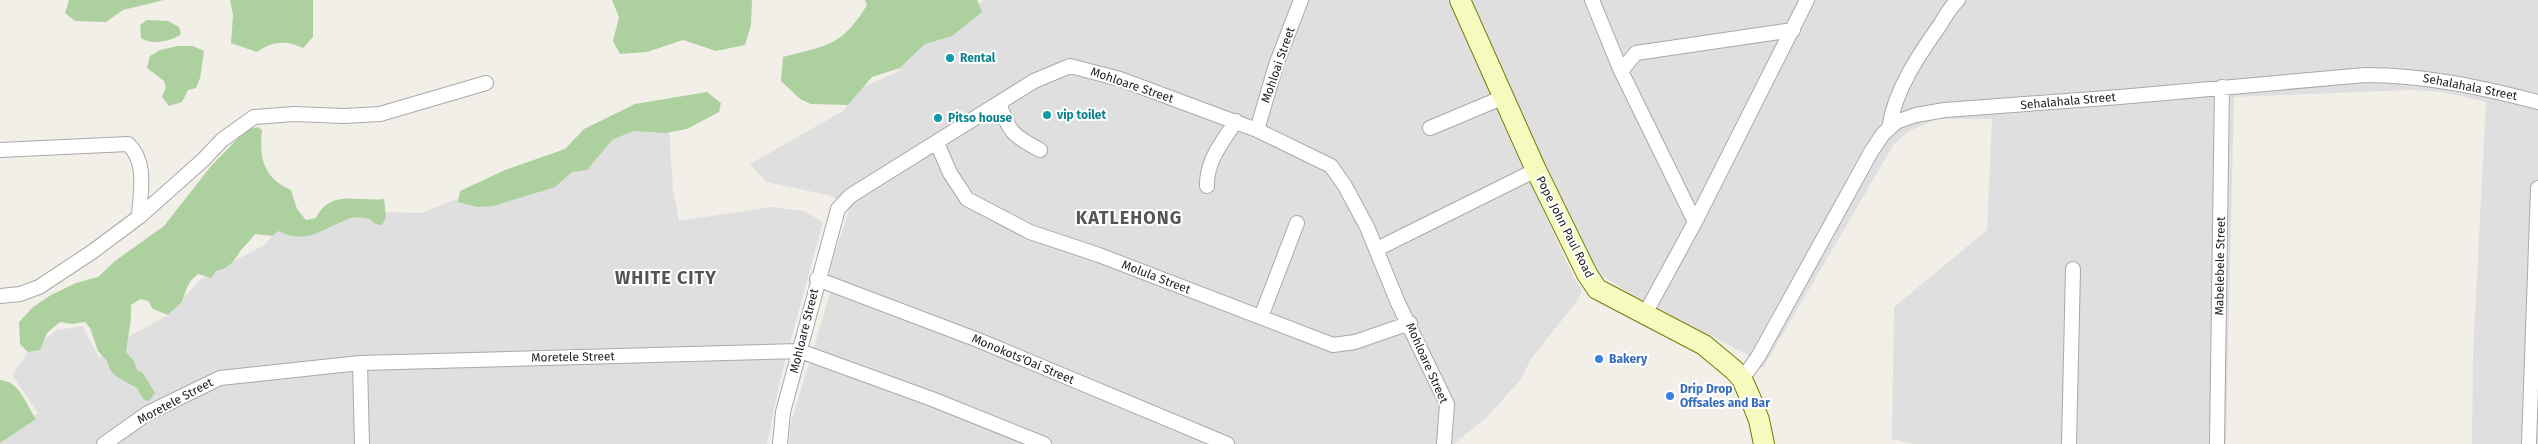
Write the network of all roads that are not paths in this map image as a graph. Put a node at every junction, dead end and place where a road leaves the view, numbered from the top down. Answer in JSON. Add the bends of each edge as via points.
{"nodes":[{"id":1,"x":1301,"y":0,"type":"edge"},
{"id":2,"x":1460,"y":0,"type":"edge"},
{"id":3,"x":1592,"y":0,"type":"edge"},
{"id":4,"x":1807,"y":0,"type":"edge"},
{"id":5,"x":1958,"y":0,"type":"edge"},
{"id":6,"x":1793,"y":30,"type":"junction"},
{"id":7,"x":1621,"y":71,"type":"junction"},
{"id":8,"x":486,"y":83,"type":"dead end"},
{"id":9,"x":2222,"y":87,"type":"junction"},
{"id":10,"x":1504,"y":97,"type":"junction"},
{"id":11,"x":2538,"y":102,"type":"edge"},
{"id":12,"x":999,"y":104,"type":"junction"},
{"id":13,"x":1236,"y":121,"type":"junction"},
{"id":14,"x":1430,"y":128,"type":"dead end"},
{"id":15,"x":1890,"y":128,"type":"junction"},
{"id":16,"x":1257,"y":130,"type":"junction"},
{"id":17,"x":937,"y":143,"type":"junction"},
{"id":18,"x":0,"y":150,"type":"edge"},
{"id":19,"x":1040,"y":150,"type":"dead end"},
{"id":20,"x":1536,"y":170,"type":"junction"},
{"id":21,"x":1207,"y":186,"type":"dead end"},
{"id":22,"x":2538,"y":188,"type":"edge"},
{"id":23,"x":139,"y":217,"type":"junction"},
{"id":24,"x":1695,"y":222,"type":"junction"},
{"id":25,"x":1297,"y":223,"type":"dead end"},
{"id":26,"x":1377,"y":249,"type":"junction"},
{"id":27,"x":2073,"y":269,"type":"dead end"},
{"id":28,"x":2536,"y":273,"type":"edge"},
{"id":29,"x":817,"y":279,"type":"junction"},
{"id":30,"x":0,"y":296,"type":"edge"},
{"id":31,"x":1645,"y":314,"type":"junction"},
{"id":32,"x":1261,"y":317,"type":"junction"},
{"id":33,"x":1410,"y":323,"type":"junction"},
{"id":34,"x":800,"y":351,"type":"junction"},
{"id":35,"x":360,"y":362,"type":"junction"},
{"id":36,"x":1742,"y":379,"type":"junction"},
{"id":37,"x":2534,"y":413,"type":"edge"},
{"id":38,"x":104,"y":444,"type":"edge"},
{"id":39,"x":362,"y":444,"type":"edge"},
{"id":40,"x":780,"y":444,"type":"edge"},
{"id":41,"x":1044,"y":444,"type":"edge"},
{"id":42,"x":1227,"y":444,"type":"edge"},
{"id":43,"x":1444,"y":444,"type":"edge"},
{"id":44,"x":1764,"y":444,"type":"edge"},
{"id":45,"x":2069,"y":444,"type":"edge"},
{"id":46,"x":2217,"y":444,"type":"edge"},
{"id":47,"x":2529,"y":444,"type":"edge"}],
"edges":[{"from":1,"to":16,"type":"street","name":"Mohloai Street","via":[[1276,65]]},
{"from":2,"to":10,"type":"main road","name":"Pope John Paul Road"},
{"from":3,"to":7,"type":"street"},
{"from":4,"to":6,"type":"street"},
{"from":5,"to":15,"type":"street","via":[[1922,50],[1904,83],[1894,104]]},
{"from":6,"to":7,"type":"street","via":[[1636,53]]},
{"from":6,"to":24,"type":"street"},
{"from":7,"to":24,"type":"street"},
{"from":8,"to":23,"type":"street","via":[[380,114],[254,117],[222,140]]},
{"from":9,"to":11,"type":"street","name":"Sehalahala Street","via":[[2399,75],[2455,82]]},
{"from":9,"to":15,"type":"street","name":"Sehalahala Street","via":[[1945,110],[1916,114]]},
{"from":9,"to":46,"type":"street","name":"Mabelebele Street"},
{"from":10,"to":14,"type":"street"},
{"from":10,"to":20,"type":"main road","name":"Pope John Paul Road"},
{"from":12,"to":13,"type":"street","name":"Mohloare Street","via":[[1034,81],[1070,66],[1120,79]]},
{"from":12,"to":17,"type":"street","name":"Mohloare Street"},
{"from":12,"to":19,"type":"street","via":[[1018,138]]},
{"from":13,"to":16,"type":"street","name":"Mohloare Street"},
{"from":13,"to":21,"type":"street","via":[[1206,173]]},
{"from":15,"to":36,"type":"street","name":"Sehalahala Street","via":[[1870,152],[1758,358]]},
{"from":16,"to":26,"type":"street","name":"Mohloare Street","via":[[1331,166],[1345,186]]},
{"from":17,"to":29,"type":"street","name":"Mohloare Street","via":[[850,196],[838,210]]},
{"from":17,"to":32,"type":"street","name":"Molula Street","via":[[950,173],[967,199],[1030,232]]},
{"from":18,"to":23,"type":"street","via":[[128,144],[141,169]]},
{"from":20,"to":26,"type":"street"},
{"from":20,"to":31,"type":"main road","name":"Pope John Paul Road","via":[[1573,249],[1597,288]]},
{"from":22,"to":28,"type":"street"},
{"from":23,"to":30,"type":"street","via":[[39,287],[20,294]]},
{"from":24,"to":31,"type":"street"},
{"from":25,"to":32,"type":"street"},
{"from":26,"to":33,"type":"street","name":"Mohloare Street","via":[[1398,303]]},
{"from":27,"to":45,"type":"street"},
{"from":28,"to":37,"type":"street"},
{"from":29,"to":34,"type":"street","name":"Mohloare Street"},
{"from":29,"to":42,"type":"street","name":"Monokots'Oai Street","via":[[978,340]]},
{"from":31,"to":36,"type":"main road","name":"Pope John Paul Road","via":[[1704,345]]},
{"from":32,"to":33,"type":"street","name":"Molula Street","via":[[1333,345],[1355,342]]},
{"from":33,"to":43,"type":"street","name":"Mohloare Street","via":[[1447,404]]},
{"from":34,"to":35,"type":"street","name":"Moretele Street"},
{"from":34,"to":40,"type":"street","name":"Mohloare Street","via":[[783,412]]},
{"from":34,"to":41,"type":"street","name":"Moretele Street"},
{"from":35,"to":38,"type":"street","name":"Moretele Street","via":[[220,378],[148,413]]},
{"from":35,"to":39,"type":"street"},
{"from":36,"to":44,"type":"main road","name":"Pope John Paul Road","via":[[1759,420]]},
{"from":37,"to":47,"type":"street"}]}
